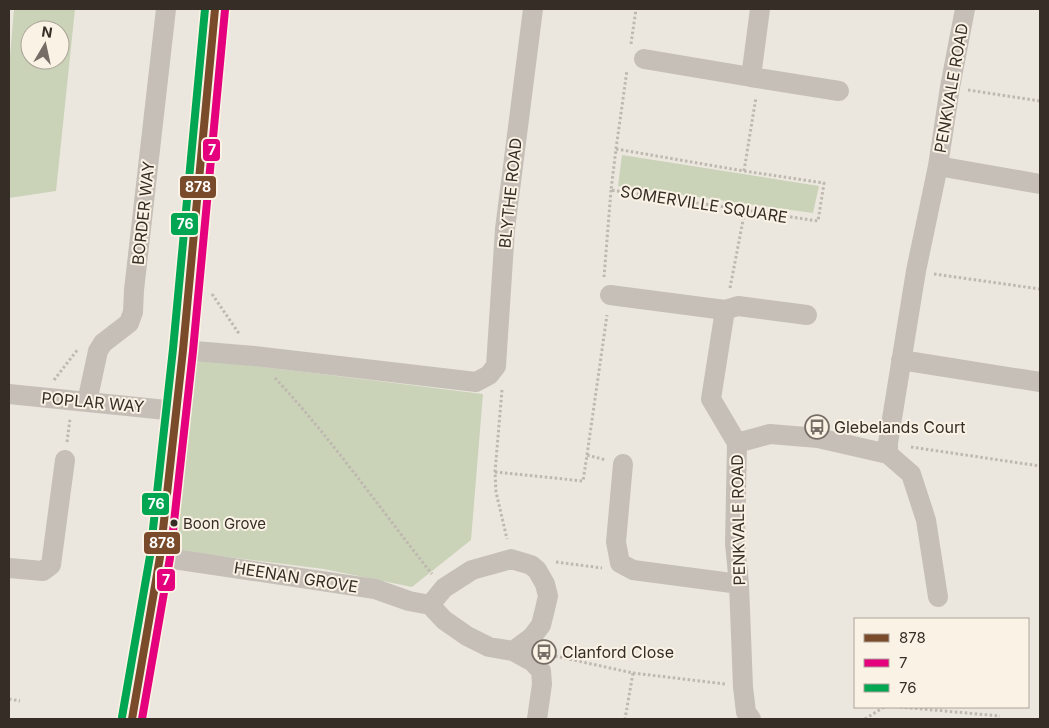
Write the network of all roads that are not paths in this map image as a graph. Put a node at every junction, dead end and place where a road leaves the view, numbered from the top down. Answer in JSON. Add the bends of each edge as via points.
{"nodes":[{"id":1,"x":166,"y":9,"type":"edge"},
{"id":2,"x":215,"y":9,"type":"edge"},
{"id":3,"x":533,"y":9,"type":"edge"},
{"id":4,"x":760,"y":9,"type":"edge"},
{"id":5,"x":965,"y":9,"type":"edge"},
{"id":6,"x":634,"y":57,"type":"road end"},
{"id":7,"x":755,"y":77,"type":"junction"},
{"id":8,"x":839,"y":91,"type":"dead end"},
{"id":9,"x":938,"y":166,"type":"junction"},
{"id":10,"x":1040,"y":184,"type":"edge"},
{"id":11,"x":610,"y":295,"type":"road end"},
{"id":12,"x":725,"y":310,"type":"junction"},
{"id":13,"x":807,"y":315,"type":"dead end"},
{"id":14,"x":183,"y":350,"type":"junction"},
{"id":15,"x":901,"y":360,"type":"junction"},
{"id":16,"x":1040,"y":382,"type":"edge"},
{"id":17,"x":9,"y":394,"type":"edge"},
{"id":18,"x":80,"y":401,"type":"junction"},
{"id":19,"x":176,"y":411,"type":"junction"},
{"id":20,"x":737,"y":443,"type":"junction"},
{"id":21,"x":888,"y":449,"type":"junction"},
{"id":22,"x":64,"y":460,"type":"road end"},
{"id":23,"x":623,"y":464,"type":"road end"},
{"id":24,"x":160,"y":557,"type":"junction"},
{"id":25,"x":9,"y":568,"type":"edge"},
{"id":26,"x":739,"y":584,"type":"junction"},
{"id":27,"x":938,"y":597,"type":"dead end"},
{"id":28,"x":430,"y":605,"type":"junction"},
{"id":29,"x":513,"y":651,"type":"junction"},
{"id":30,"x":132,"y":719,"type":"edge"},
{"id":31,"x":537,"y":719,"type":"edge"},
{"id":32,"x":751,"y":719,"type":"edge"}],
"edges":[{"from":1,"to":18,"type":"street","name":"BORDER WAY","via":[[133,312],[129,323],[103,343],[98,351]]},
{"from":2,"to":14,"type":"highway"},
{"from":3,"to":14,"type":"street","name":"BLYTHE ROAD","via":[[505,230],[496,366],[489,374],[476,382]]},
{"from":4,"to":7,"type":"street"},
{"from":5,"to":9,"type":"street","name":"PENKVALE ROAD"},
{"from":6,"to":7,"type":"street"},
{"from":7,"to":8,"type":"street"},
{"from":9,"to":10,"type":"street","name":"PENKVALE ROAD"},
{"from":9,"to":15,"type":"street","name":"PENKVALE ROAD"},
{"from":11,"to":12,"type":"street"},
{"from":12,"to":13,"type":"street","via":[[738,306]]},
{"from":12,"to":20,"type":"street","via":[[711,399]]},
{"from":14,"to":19,"type":"highway"},
{"from":15,"to":16,"type":"street"},
{"from":15,"to":21,"type":"street","name":"PENKVALE ROAD"},
{"from":17,"to":18,"type":"street","name":"POPLAR WAY"},
{"from":18,"to":19,"type":"street","name":"POPLAR WAY"},
{"from":19,"to":24,"type":"highway"},
{"from":20,"to":21,"type":"street","name":"PENKVALE ROAD","via":[[770,434]]},
{"from":20,"to":26,"type":"street","name":"PENKVALE ROAD","via":[[735,544]]},
{"from":21,"to":27,"type":"street","name":"PENKVALE ROAD","via":[[911,474],[926,520]]},
{"from":22,"to":25,"type":"street","via":[[51,565],[43,571]]},
{"from":23,"to":26,"type":"street","via":[[616,542],[620,563],[632,570]]},
{"from":24,"to":28,"type":"street","name":"HEENAN GROVE","via":[[374,589]]},
{"from":24,"to":30,"type":"highway"},
{"from":26,"to":32,"type":"street","name":"PENKVALE ROAD","via":[[743,687],[746,712]]},
{"from":28,"to":29,"type":"street","via":[[444,620],[467,636],[488,647]]},
{"from":28,"to":29,"type":"street","via":[[444,588],[472,570],[511,559],[531,565],[545,584],[548,596],[541,625],[532,637]]},
{"from":29,"to":31,"type":"street","via":[[533,662],[541,671]]}]}
